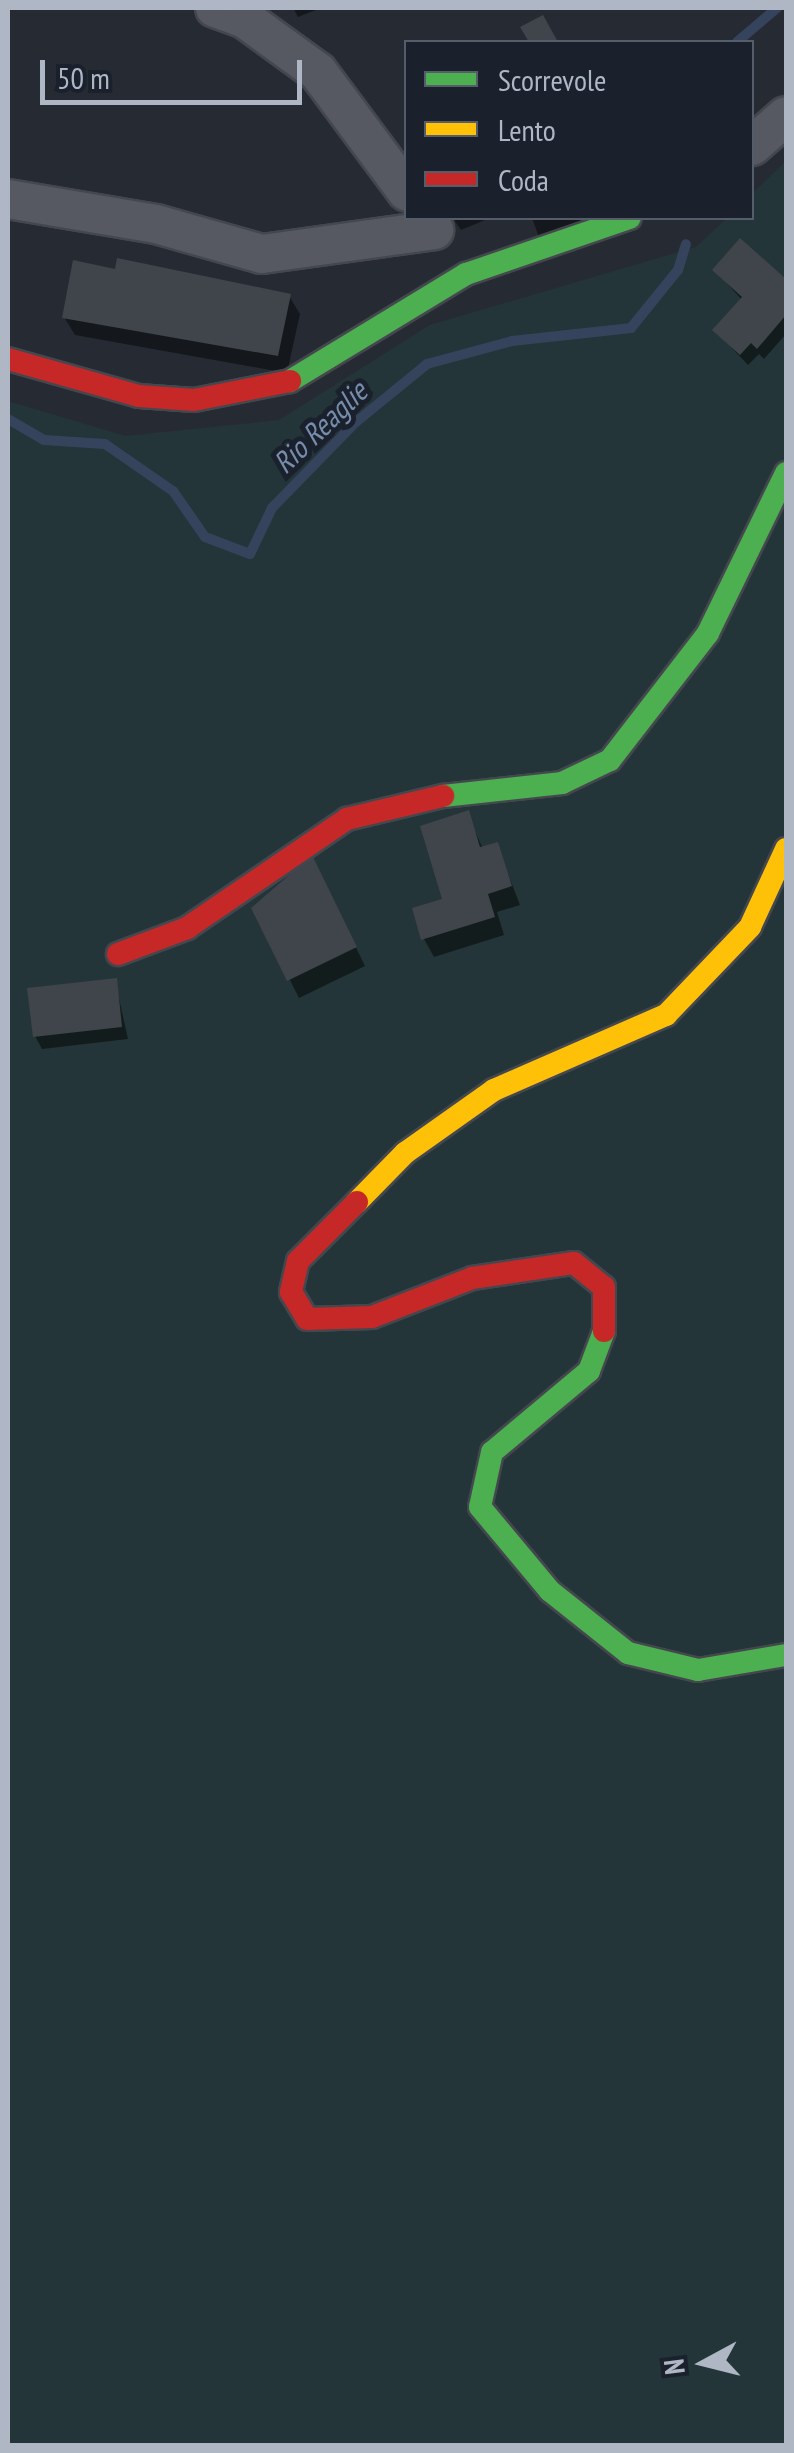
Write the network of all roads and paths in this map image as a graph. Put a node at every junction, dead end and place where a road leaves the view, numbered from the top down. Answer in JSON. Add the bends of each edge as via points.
{"nodes":[{"id":1,"x":216,"y":8,"type":"edge"},
{"id":2,"x":786,"y":116,"type":"edge"},
{"id":3,"x":754,"y":144,"type":"edge"},
{"id":4,"x":404,"y":189,"type":"edge"},
{"id":5,"x":8,"y":198,"type":"edge"},
{"id":6,"x":624,"y":220,"type":"edge"},
{"id":7,"x":430,"y":224,"type":"edge"},
{"id":8,"x":466,"y":274,"type":"junction"},
{"id":9,"x":8,"y":359,"type":"edge"},
{"id":10,"x":786,"y":473,"type":"edge"},
{"id":11,"x":786,"y":848,"type":"edge"},
{"id":12,"x":118,"y":954,"type":"dead end"},
{"id":13,"x":786,"y":1655,"type":"edge"}],
"edges":[{"from":1,"to":4,"type":"street","via":[[245,19],[318,72]]},
{"from":2,"to":3,"type":"street"},
{"from":5,"to":7,"type":"street","via":[[156,224],[262,254]]},
{"from":6,"to":8,"type":"street"},
{"from":7,"to":8,"type":"street"},
{"from":8,"to":9,"type":"street","via":[[281,387],[194,400],[139,396]]},
{"from":10,"to":12,"type":"street","via":[[708,633],[610,760],[562,783],[442,796],[347,818],[187,928]]},
{"from":11,"to":13,"type":"street","via":[[750,927],[666,1014],[494,1090],[405,1154],[298,1260],[291,1292],[306,1319],[372,1318],[472,1278],[574,1262],[604,1287],[607,1322],[589,1370],[492,1452],[480,1507],[550,1591],[628,1653],[698,1670]]}]}
